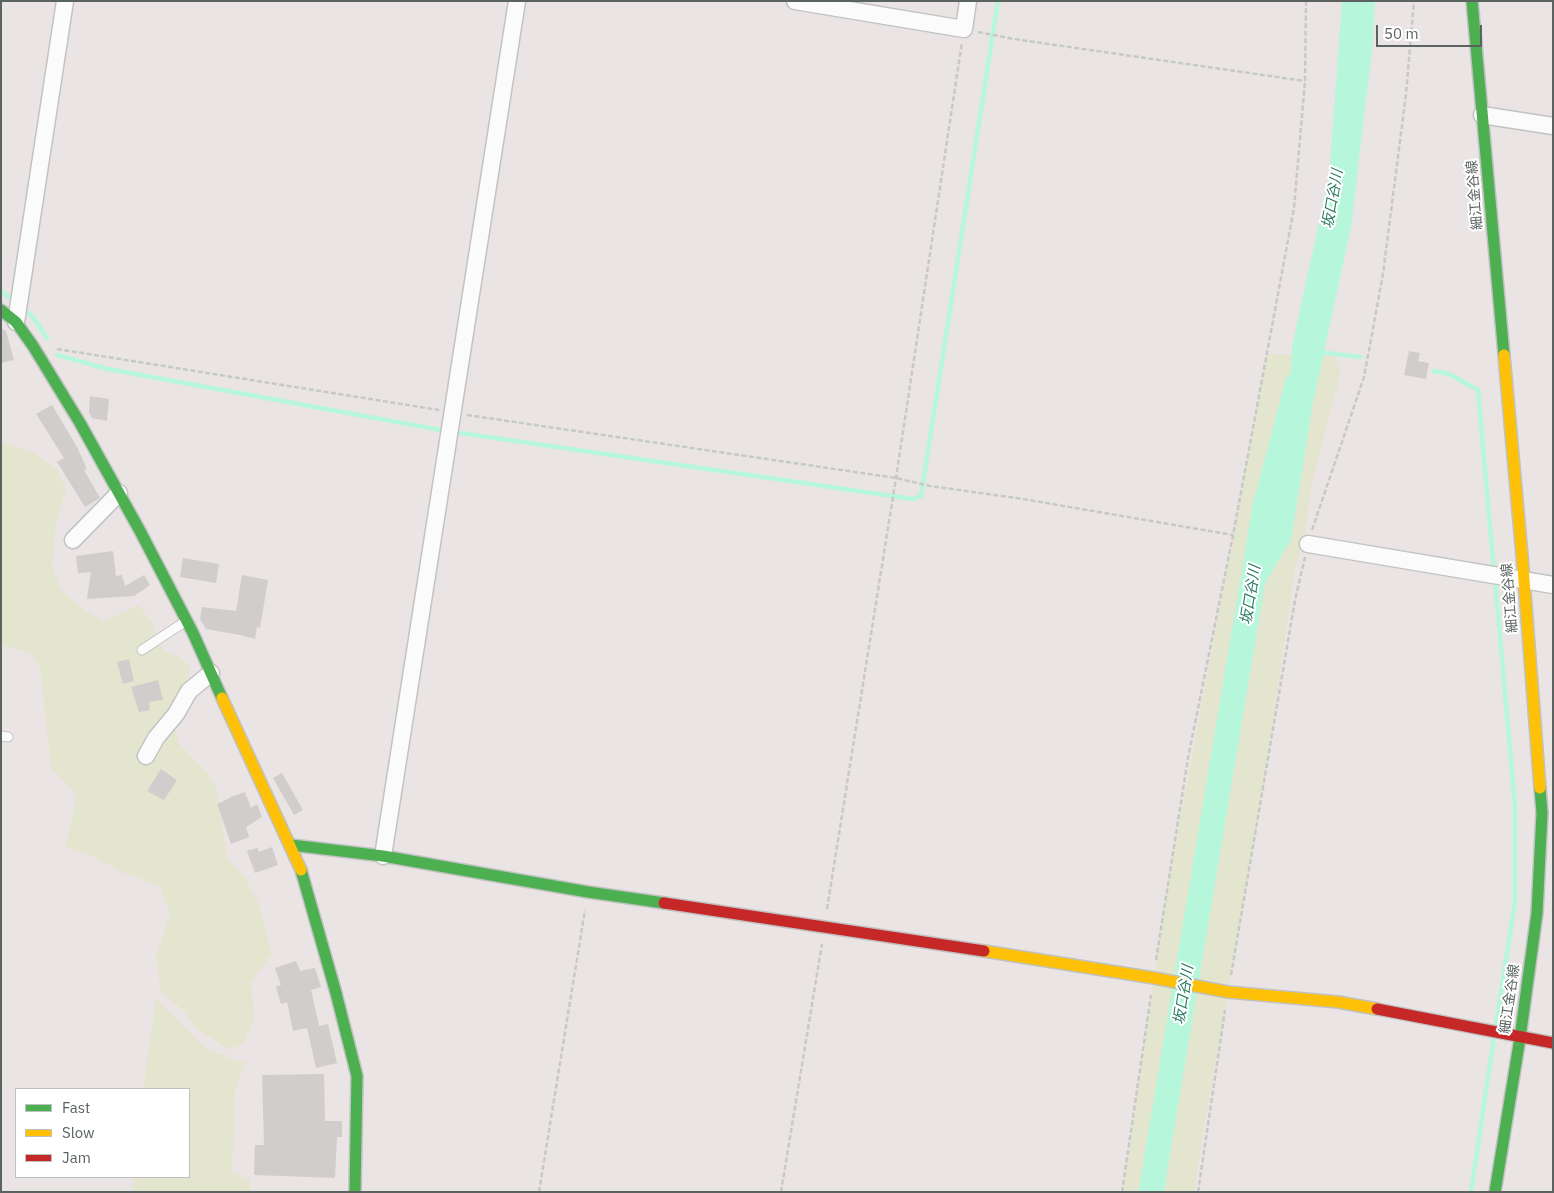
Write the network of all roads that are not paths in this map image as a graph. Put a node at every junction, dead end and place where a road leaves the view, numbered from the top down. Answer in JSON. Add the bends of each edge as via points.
{"nodes":[{"id":1,"x":65,"y":1,"type":"edge"},
{"id":2,"x":517,"y":1,"type":"edge"},
{"id":3,"x":795,"y":1,"type":"edge"},
{"id":4,"x":968,"y":1,"type":"edge"},
{"id":5,"x":1472,"y":1,"type":"edge"},
{"id":6,"x":1482,"y":115,"type":"junction"},
{"id":7,"x":1553,"y":126,"type":"edge"},
{"id":8,"x":1,"y":310,"type":"edge"},
{"id":9,"x":18,"y":312,"type":"junction"},
{"id":10,"x":118,"y":494,"type":"junction"},
{"id":11,"x":73,"y":540,"type":"dead end"},
{"id":12,"x":1308,"y":544,"type":"road end"},
{"id":13,"x":1524,"y":580,"type":"junction"},
{"id":14,"x":1553,"y":585,"type":"edge"},
{"id":15,"x":186,"y":621,"type":"junction"},
{"id":16,"x":142,"y":650,"type":"dead end"},
{"id":17,"x":211,"y":673,"type":"junction"},
{"id":18,"x":146,"y":756,"type":"dead end"},
{"id":19,"x":291,"y":845,"type":"junction"},
{"id":20,"x":383,"y":856,"type":"junction"},
{"id":21,"x":1520,"y":1038,"type":"junction"},
{"id":22,"x":1553,"y":1043,"type":"edge"},
{"id":23,"x":355,"y":1192,"type":"edge"},
{"id":24,"x":1495,"y":1192,"type":"edge"}],
"edges":[{"from":1,"to":9,"type":"street"},
{"from":2,"to":20,"type":"street"},
{"from":3,"to":4,"type":"street","via":[[964,29]]},
{"from":5,"to":6,"type":"street","name":"細江金谷線"},
{"from":6,"to":7,"type":"street"},
{"from":6,"to":13,"type":"street","name":"細江金谷線"},
{"from":8,"to":9,"type":"street"},
{"from":9,"to":10,"type":"street","via":[[33,346]]},
{"from":10,"to":11,"type":"street"},
{"from":10,"to":15,"type":"street"},
{"from":12,"to":13,"type":"street"},
{"from":13,"to":14,"type":"street"},
{"from":13,"to":21,"type":"street","name":"細江金谷線","via":[[1542,813],[1537,913]]},
{"from":15,"to":16,"type":"lane"},
{"from":15,"to":17,"type":"street"},
{"from":17,"to":18,"type":"street","via":[[189,691]]},
{"from":17,"to":19,"type":"street"},
{"from":19,"to":20,"type":"street"},
{"from":19,"to":23,"type":"street","via":[[313,910],[357,1076]]},
{"from":20,"to":21,"type":"street","via":[[588,892],[824,926],[1228,992],[1338,1002]]},
{"from":21,"to":22,"type":"street"},
{"from":21,"to":24,"type":"street","name":"細江金谷線"}]}
